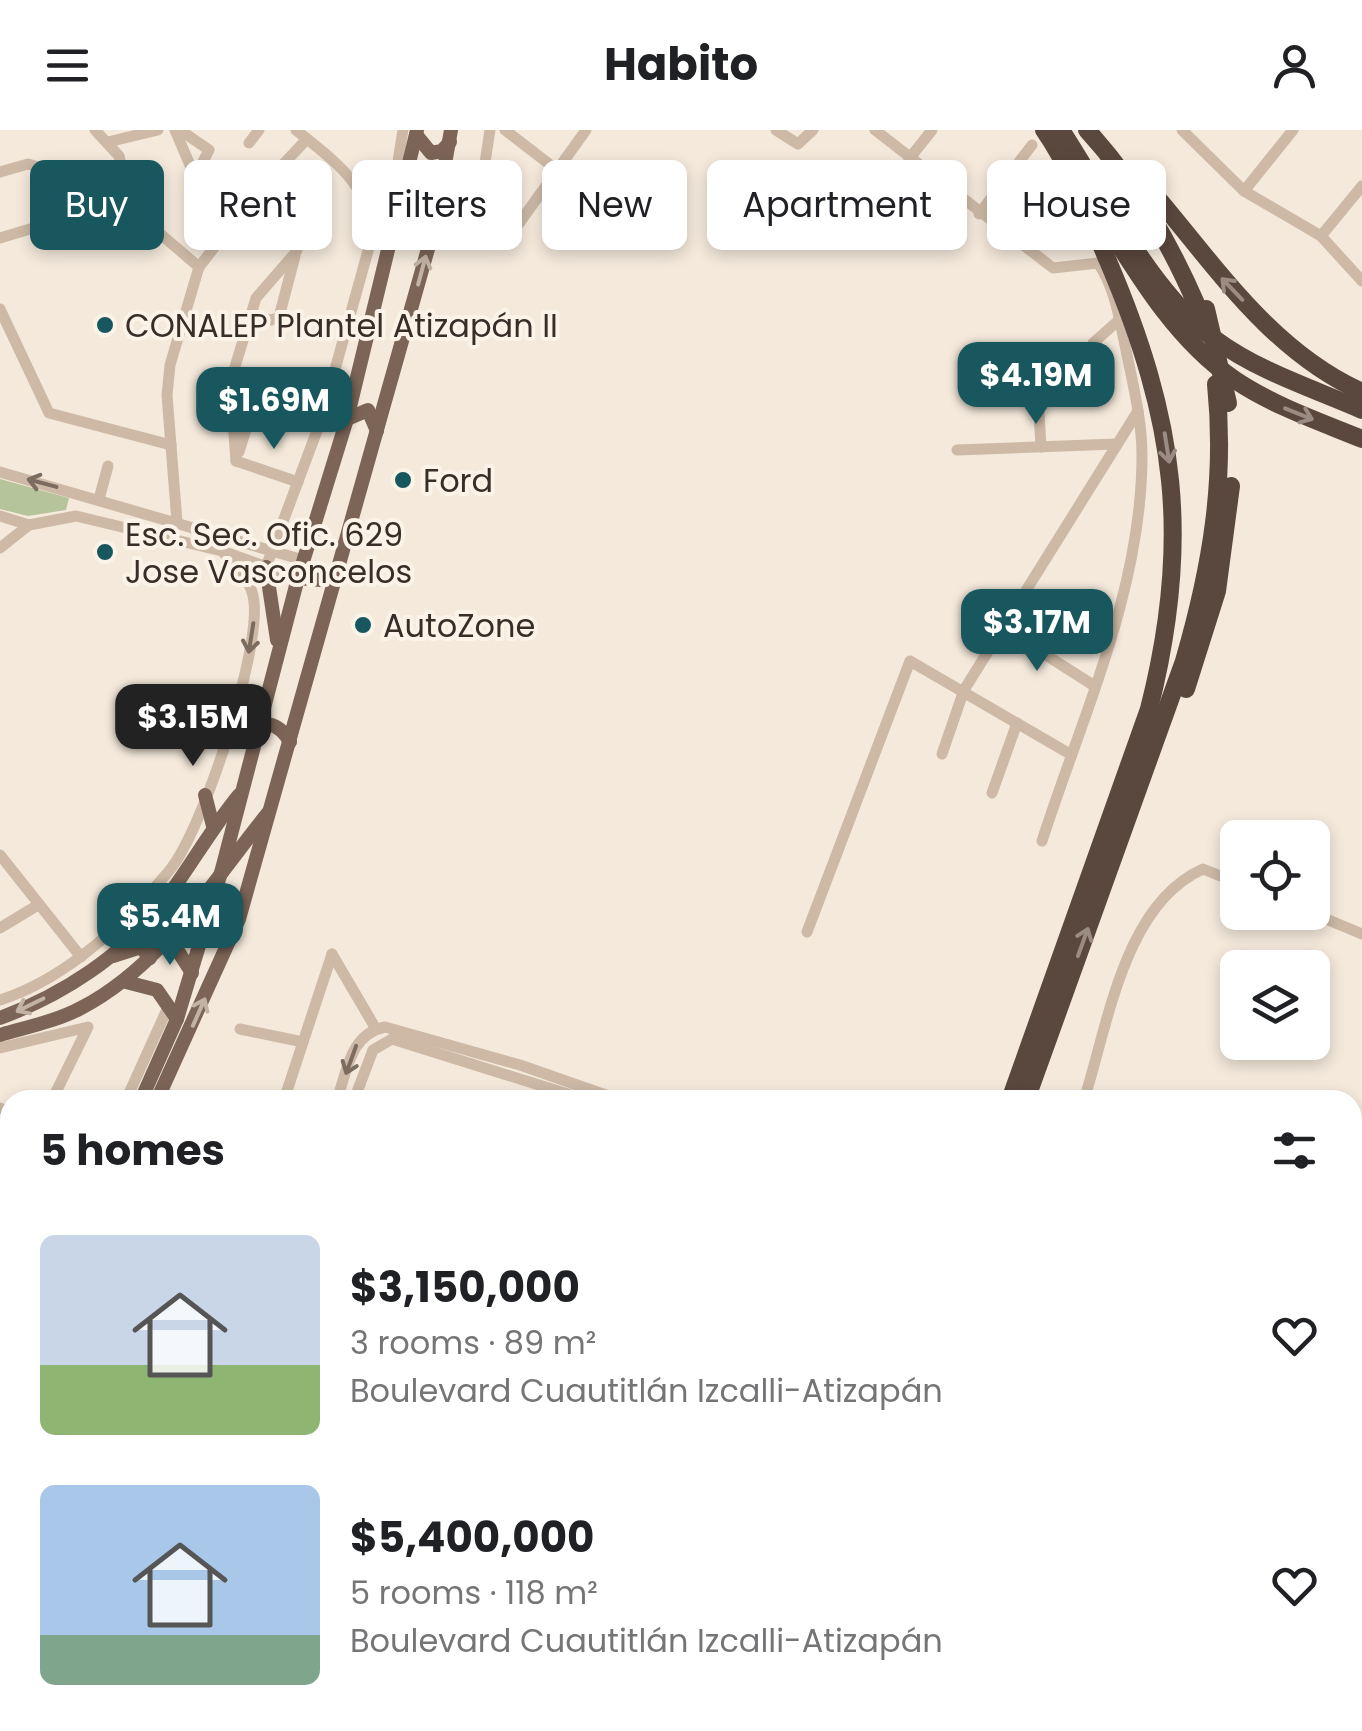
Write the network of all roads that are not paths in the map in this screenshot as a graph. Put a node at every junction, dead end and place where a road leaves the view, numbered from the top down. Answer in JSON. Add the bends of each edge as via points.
{"nodes":[{"id":1,"x":95,"y":130,"type":"edge"},
{"id":2,"x":158,"y":130,"type":"edge"},
{"id":3,"x":178,"y":130,"type":"edge"},
{"id":4,"x":259,"y":130,"type":"edge"},
{"id":5,"x":490,"y":130,"type":"edge"},
{"id":6,"x":505,"y":130,"type":"edge"},
{"id":7,"x":586,"y":130,"type":"edge"},
{"id":8,"x":776,"y":130,"type":"edge"},
{"id":9,"x":813,"y":130,"type":"edge"},
{"id":10,"x":875,"y":130,"type":"edge"},
{"id":11,"x":932,"y":130,"type":"edge"},
{"id":12,"x":1087,"y":130,"type":"edge"},
{"id":13,"x":1098,"y":130,"type":"edge"},
{"id":14,"x":1182,"y":130,"type":"edge"},
{"id":15,"x":1293,"y":130,"type":"edge"},
{"id":16,"x":412,"y":132,"type":"edge"},
{"id":17,"x":301,"y":134,"type":"edge"},
{"id":18,"x":450,"y":136,"type":"edge"},
{"id":19,"x":1047,"y":136,"type":"edge"},
{"id":20,"x":108,"y":142,"type":"junction"},
{"id":21,"x":249,"y":142,"type":"dead end"},
{"id":22,"x":909,"y":158,"type":"junction"},
{"id":23,"x":119,"y":160,"type":"edge"},
{"id":24,"x":189,"y":160,"type":"edge"},
{"id":25,"x":204,"y":160,"type":"edge"},
{"id":26,"x":281,"y":160,"type":"edge"},
{"id":27,"x":543,"y":160,"type":"edge"},
{"id":28,"x":565,"y":160,"type":"edge"},
{"id":29,"x":1124,"y":160,"type":"edge"},
{"id":30,"x":30,"y":165,"type":"edge"},
{"id":31,"x":0,"y":172,"type":"edge"},
{"id":32,"x":1362,"y":186,"type":"edge"},
{"id":33,"x":542,"y":191,"type":"edge"},
{"id":34,"x":1244,"y":191,"type":"junction"},
{"id":35,"x":1166,"y":207,"type":"edge"},
{"id":36,"x":979,"y":214,"type":"junction"},
{"id":37,"x":1166,"y":224,"type":"edge"},
{"id":38,"x":30,"y":229,"type":"edge"},
{"id":39,"x":164,"y":236,"type":"edge"},
{"id":40,"x":1321,"y":236,"type":"junction"},
{"id":41,"x":0,"y":238,"type":"edge"},
{"id":42,"x":213,"y":250,"type":"edge"},
{"id":43,"x":296,"y":252,"type":"joint"},
{"id":44,"x":200,"y":266,"type":"junction"},
{"id":45,"x":1362,"y":281,"type":"edge"},
{"id":46,"x":1202,"y":308,"type":"junction"},
{"id":47,"x":0,"y":310,"type":"edge"},
{"id":48,"x":251,"y":316,"type":"junction"},
{"id":49,"x":1120,"y":320,"type":"junction"},
{"id":50,"x":234,"y":372,"type":"junction"},
{"id":51,"x":1362,"y":392,"type":"edge"},
{"id":52,"x":993,"y":396,"type":"dead end"},
{"id":53,"x":1038,"y":396,"type":"junction"},
{"id":54,"x":1139,"y":410,"type":"junction"},
{"id":55,"x":1362,"y":410,"type":"edge"},
{"id":56,"x":346,"y":419,"type":"junction"},
{"id":57,"x":378,"y":431,"type":"junction"},
{"id":58,"x":1362,"y":438,"type":"edge"},
{"id":59,"x":1116,"y":444,"type":"junction"},
{"id":60,"x":171,"y":445,"type":"junction"},
{"id":61,"x":1041,"y":447,"type":"junction"},
{"id":62,"x":957,"y":450,"type":"dead end"},
{"id":63,"x":236,"y":461,"type":"junction"},
{"id":64,"x":108,"y":466,"type":"dead end"},
{"id":65,"x":0,"y":472,"type":"edge"},
{"id":66,"x":298,"y":482,"type":"junction"},
{"id":67,"x":80,"y":494,"type":"junction"},
{"id":68,"x":100,"y":499,"type":"junction"},
{"id":69,"x":0,"y":516,"type":"edge"},
{"id":70,"x":76,"y":516,"type":"junction"},
{"id":71,"x":177,"y":522,"type":"junction"},
{"id":72,"x":29,"y":525,"type":"junction"},
{"id":73,"x":226,"y":536,"type":"junction"},
{"id":74,"x":0,"y":548,"type":"edge"},
{"id":75,"x":272,"y":549,"type":"junction"},
{"id":76,"x":222,"y":551,"type":"junction"},
{"id":77,"x":303,"y":560,"type":"junction"},
{"id":78,"x":266,"y":567,"type":"junction"},
{"id":79,"x":337,"y":571,"type":"junction"},
{"id":80,"x":298,"y":578,"type":"junction"},
{"id":81,"x":1002,"y":628,"type":"junction"},
{"id":82,"x":278,"y":649,"type":"junction"},
{"id":83,"x":1094,"y":685,"type":"junction"},
{"id":84,"x":964,"y":690,"type":"junction"},
{"id":85,"x":1017,"y":723,"type":"junction"},
{"id":86,"x":259,"y":724,"type":"junction"},
{"id":87,"x":230,"y":728,"type":"junction"},
{"id":88,"x":290,"y":742,"type":"junction"},
{"id":89,"x":942,"y":754,"type":"dead end"},
{"id":90,"x":1070,"y":754,"type":"junction"},
{"id":91,"x":242,"y":791,"type":"junction"},
{"id":92,"x":992,"y":792,"type":"dead end"},
{"id":93,"x":204,"y":795,"type":"junction"},
{"id":94,"x":272,"y":808,"type":"junction"},
{"id":95,"x":214,"y":826,"type":"junction"},
{"id":96,"x":1042,"y":841,"type":"dead end"},
{"id":97,"x":0,"y":855,"type":"edge"},
{"id":98,"x":1113,"y":859,"type":"junction"},
{"id":99,"x":222,"y":870,"type":"junction"},
{"id":100,"x":1220,"y":876,"type":"edge"},
{"id":101,"x":162,"y":904,"type":"junction"},
{"id":102,"x":38,"y":905,"type":"junction"},
{"id":103,"x":1330,"y":921,"type":"edge"},
{"id":104,"x":0,"y":928,"type":"edge"},
{"id":105,"x":807,"y":932,"type":"dead end"},
{"id":106,"x":1362,"y":934,"type":"edge"},
{"id":107,"x":168,"y":937,"type":"junction"},
{"id":108,"x":81,"y":957,"type":"junction"},
{"id":109,"x":108,"y":958,"type":"junction"},
{"id":110,"x":150,"y":958,"type":"junction"},
{"id":111,"x":192,"y":973,"type":"junction"},
{"id":112,"x":126,"y":982,"type":"junction"},
{"id":113,"x":0,"y":1000,"type":"edge"},
{"id":114,"x":169,"y":1005,"type":"junction"},
{"id":115,"x":0,"y":1018,"type":"edge"},
{"id":116,"x":177,"y":1020,"type":"junction"},
{"id":117,"x":240,"y":1029,"type":"dead end"},
{"id":118,"x":376,"y":1029,"type":"junction"},
{"id":119,"x":0,"y":1035,"type":"edge"},
{"id":120,"x":302,"y":1042,"type":"junction"},
{"id":121,"x":0,"y":1048,"type":"edge"},
{"id":122,"x":57,"y":1090,"type":"edge"},
{"id":123,"x":131,"y":1090,"type":"edge"},
{"id":124,"x":145,"y":1090,"type":"edge"},
{"id":125,"x":162,"y":1090,"type":"edge"},
{"id":126,"x":287,"y":1090,"type":"edge"},
{"id":127,"x":341,"y":1090,"type":"edge"},
{"id":128,"x":357,"y":1090,"type":"edge"},
{"id":129,"x":555,"y":1090,"type":"edge"},
{"id":130,"x":591,"y":1090,"type":"edge"},
{"id":131,"x":1014,"y":1090,"type":"edge"},
{"id":132,"x":1030,"y":1090,"type":"edge"},
{"id":133,"x":1087,"y":1090,"type":"edge"}],
"edges":[{"from":1,"to":20,"type":"street"},
{"from":2,"to":20,"type":"street"},
{"from":3,"to":24,"type":"street"},
{"from":3,"to":25,"type":"street","via":[[209,150]]},
{"from":4,"to":21,"type":"street"},
{"from":5,"to":33,"type":"street","via":[[477,225],[512,232]]},
{"from":6,"to":27,"type":"street"},
{"from":7,"to":28,"type":"street"},
{"from":8,"to":9,"type":"street","via":[[798,144]]},
{"from":10,"to":22,"type":"street"},
{"from":11,"to":22,"type":"street"},
{"from":12,"to":46,"type":"highway","via":[[1148,208]]},
{"from":13,"to":29,"type":"highway"},
{"from":14,"to":34,"type":"street"},
{"from":15,"to":34,"type":"street"},
{"from":16,"to":18,"type":"main road","via":[[430,152],[442,151]]},
{"from":16,"to":56,"type":"main road"},
{"from":17,"to":26,"type":"street"},
{"from":17,"to":66,"type":"street","via":[[362,192],[372,240]]},
{"from":57,"to":18,"type":"main road","one_way":true,"via":[[432,231]]},
{"from":19,"to":36,"type":"street"},
{"from":19,"to":55,"type":"highway","via":[[1187,314],[1216,340]]},
{"from":19,"to":58,"type":"highway","one_way":true,"via":[[1141,279],[1213,362],[1285,408]]},
{"from":19,"to":131,"type":"highway","one_way":true,"via":[[1103,248],[1149,367],[1170,468],[1173,582],[1149,709]]},
{"from":20,"to":23,"type":"street"},
{"from":22,"to":36,"type":"street"},
{"from":30,"to":31,"type":"street"},
{"from":32,"to":40,"type":"street"},
{"from":34,"to":40,"type":"street"},
{"from":51,"to":35,"type":"highway","one_way":true,"via":[[1327,376],[1277,336],[1205,261]]},
{"from":36,"to":49,"type":"street","via":[[1053,268],[1098,263]]},
{"from":37,"to":46,"type":"highway"},
{"from":38,"to":41,"type":"street"},
{"from":39,"to":44,"type":"street"},
{"from":40,"to":45,"type":"street"},
{"from":42,"to":44,"type":"street"},
{"from":43,"to":48,"type":"street","via":[[256,298]]},
{"from":43,"to":48,"type":"street","via":[[279,316]]},
{"from":44,"to":60,"type":"street","via":[[170,365]]},
{"from":46,"to":98,"type":"highway","bridge":true,"via":[[1221,468],[1204,590]]},
{"from":46,"to":98,"type":"highway","bridge":true,"via":[[1228,402],[1230,514],[1218,591],[1132,828]]},
{"from":47,"to":60,"type":"street","via":[[49,412]]},
{"from":48,"to":50,"type":"street"},
{"from":49,"to":53,"type":"street","via":[[1093,343],[1083,390]]},
{"from":49,"to":54,"type":"street"},
{"from":50,"to":63,"type":"street"},
{"from":50,"to":63,"type":"street","via":[[254,378],[259,387]]},
{"from":52,"to":53,"type":"street"},
{"from":53,"to":61,"type":"street"},
{"from":54,"to":59,"type":"street"},
{"from":54,"to":83,"type":"street","via":[[1136,536]]},
{"from":56,"to":57,"type":"main road","via":[[368,410]]},
{"from":56,"to":77,"type":"main road"},
{"from":57,"to":79,"type":"main road"},
{"from":59,"to":61,"type":"street"},
{"from":59,"to":81,"type":"street"},
{"from":60,"to":71,"type":"street"},
{"from":61,"to":62,"type":"street"},
{"from":63,"to":66,"type":"street"},
{"from":64,"to":68,"type":"street"},
{"from":67,"to":65,"type":"street","one_way":true},
{"from":66,"to":75,"type":"street"},
{"from":67,"to":68,"type":"street"},
{"from":67,"to":70,"type":"street"},
{"from":68,"to":71,"type":"street"},
{"from":69,"to":72,"type":"street"},
{"from":70,"to":72,"type":"street"},
{"from":70,"to":76,"type":"street"},
{"from":71,"to":73,"type":"street"},
{"from":72,"to":74,"type":"street"},
{"from":73,"to":75,"type":"street"},
{"from":73,"to":76,"type":"street"},
{"from":75,"to":77,"type":"street"},
{"from":75,"to":78,"type":"street"},
{"from":76,"to":78,"type":"street"},
{"from":76,"to":87,"type":"street","one_way":true,"via":[[242,572],[254,602],[254,633]]},
{"from":77,"to":80,"type":"main road"},
{"from":78,"to":80,"type":"street"},
{"from":78,"to":82,"type":"main road"},
{"from":79,"to":80,"type":"main road","via":[[320,580]]},
{"from":79,"to":88,"type":"main road"},
{"from":80,"to":82,"type":"main road"},
{"from":81,"to":83,"type":"street"},
{"from":81,"to":84,"type":"street"},
{"from":82,"to":86,"type":"main road"},
{"from":83,"to":90,"type":"street"},
{"from":84,"to":85,"type":"street"},
{"from":84,"to":89,"type":"street"},
{"from":84,"to":105,"type":"street","via":[[918,662],[905,665]]},
{"from":85,"to":90,"type":"street"},
{"from":85,"to":92,"type":"street"},
{"from":86,"to":87,"type":"main road"},
{"from":86,"to":88,"type":"main road","via":[[279,725]]},
{"from":86,"to":91,"type":"main road"},
{"from":87,"to":93,"type":"street"},
{"from":88,"to":94,"type":"main road"},
{"from":90,"to":96,"type":"street"},
{"from":91,"to":95,"type":"main road"},
{"from":91,"to":99,"type":"main road"},
{"from":93,"to":95,"type":"main road"},
{"from":93,"to":108,"type":"street","via":[[171,869]]},
{"from":94,"to":99,"type":"main road"},
{"from":125,"to":94,"type":"main road","one_way":true,"via":[[239,919]]},
{"from":95,"to":101,"type":"main road"},
{"from":97,"to":102,"type":"street"},
{"from":132,"to":98,"type":"highway","one_way":true},
{"from":99,"to":107,"type":"main road"},
{"from":99,"to":111,"type":"main road"},
{"from":100,"to":133,"type":"street","via":[[1203,870],[1172,888],[1145,918]]},
{"from":101,"to":107,"type":"main road"},
{"from":101,"to":109,"type":"main road"},
{"from":102,"to":104,"type":"street"},
{"from":102,"to":108,"type":"street"},
{"from":103,"to":106,"type":"street"},
{"from":107,"to":110,"type":"main road"},
{"from":107,"to":111,"type":"main road"},
{"from":108,"to":113,"type":"street"},
{"from":109,"to":110,"type":"main road","via":[[142,947]]},
{"from":109,"to":115,"type":"main road","one_way":true},
{"from":110,"to":112,"type":"main road"},
{"from":111,"to":116,"type":"main road"},
{"from":112,"to":114,"type":"main road","via":[[157,990]]},
{"from":112,"to":119,"type":"main road","via":[[72,1013]]},
{"from":114,"to":116,"type":"main road"},
{"from":114,"to":123,"type":"street"},
{"from":116,"to":124,"type":"main road"},
{"from":117,"to":120,"type":"street"},
{"from":118,"to":120,"type":"street","via":[[332,954]]},
{"from":118,"to":127,"type":"street","one_way":true,"via":[[355,1047]]},
{"from":118,"to":130,"type":"street","via":[[498,1058]]},
{"from":120,"to":126,"type":"street"},
{"from":121,"to":122,"type":"street","via":[[88,1027]]},
{"from":128,"to":129,"type":"street","via":[[367,1059],[392,1039]]}]}
